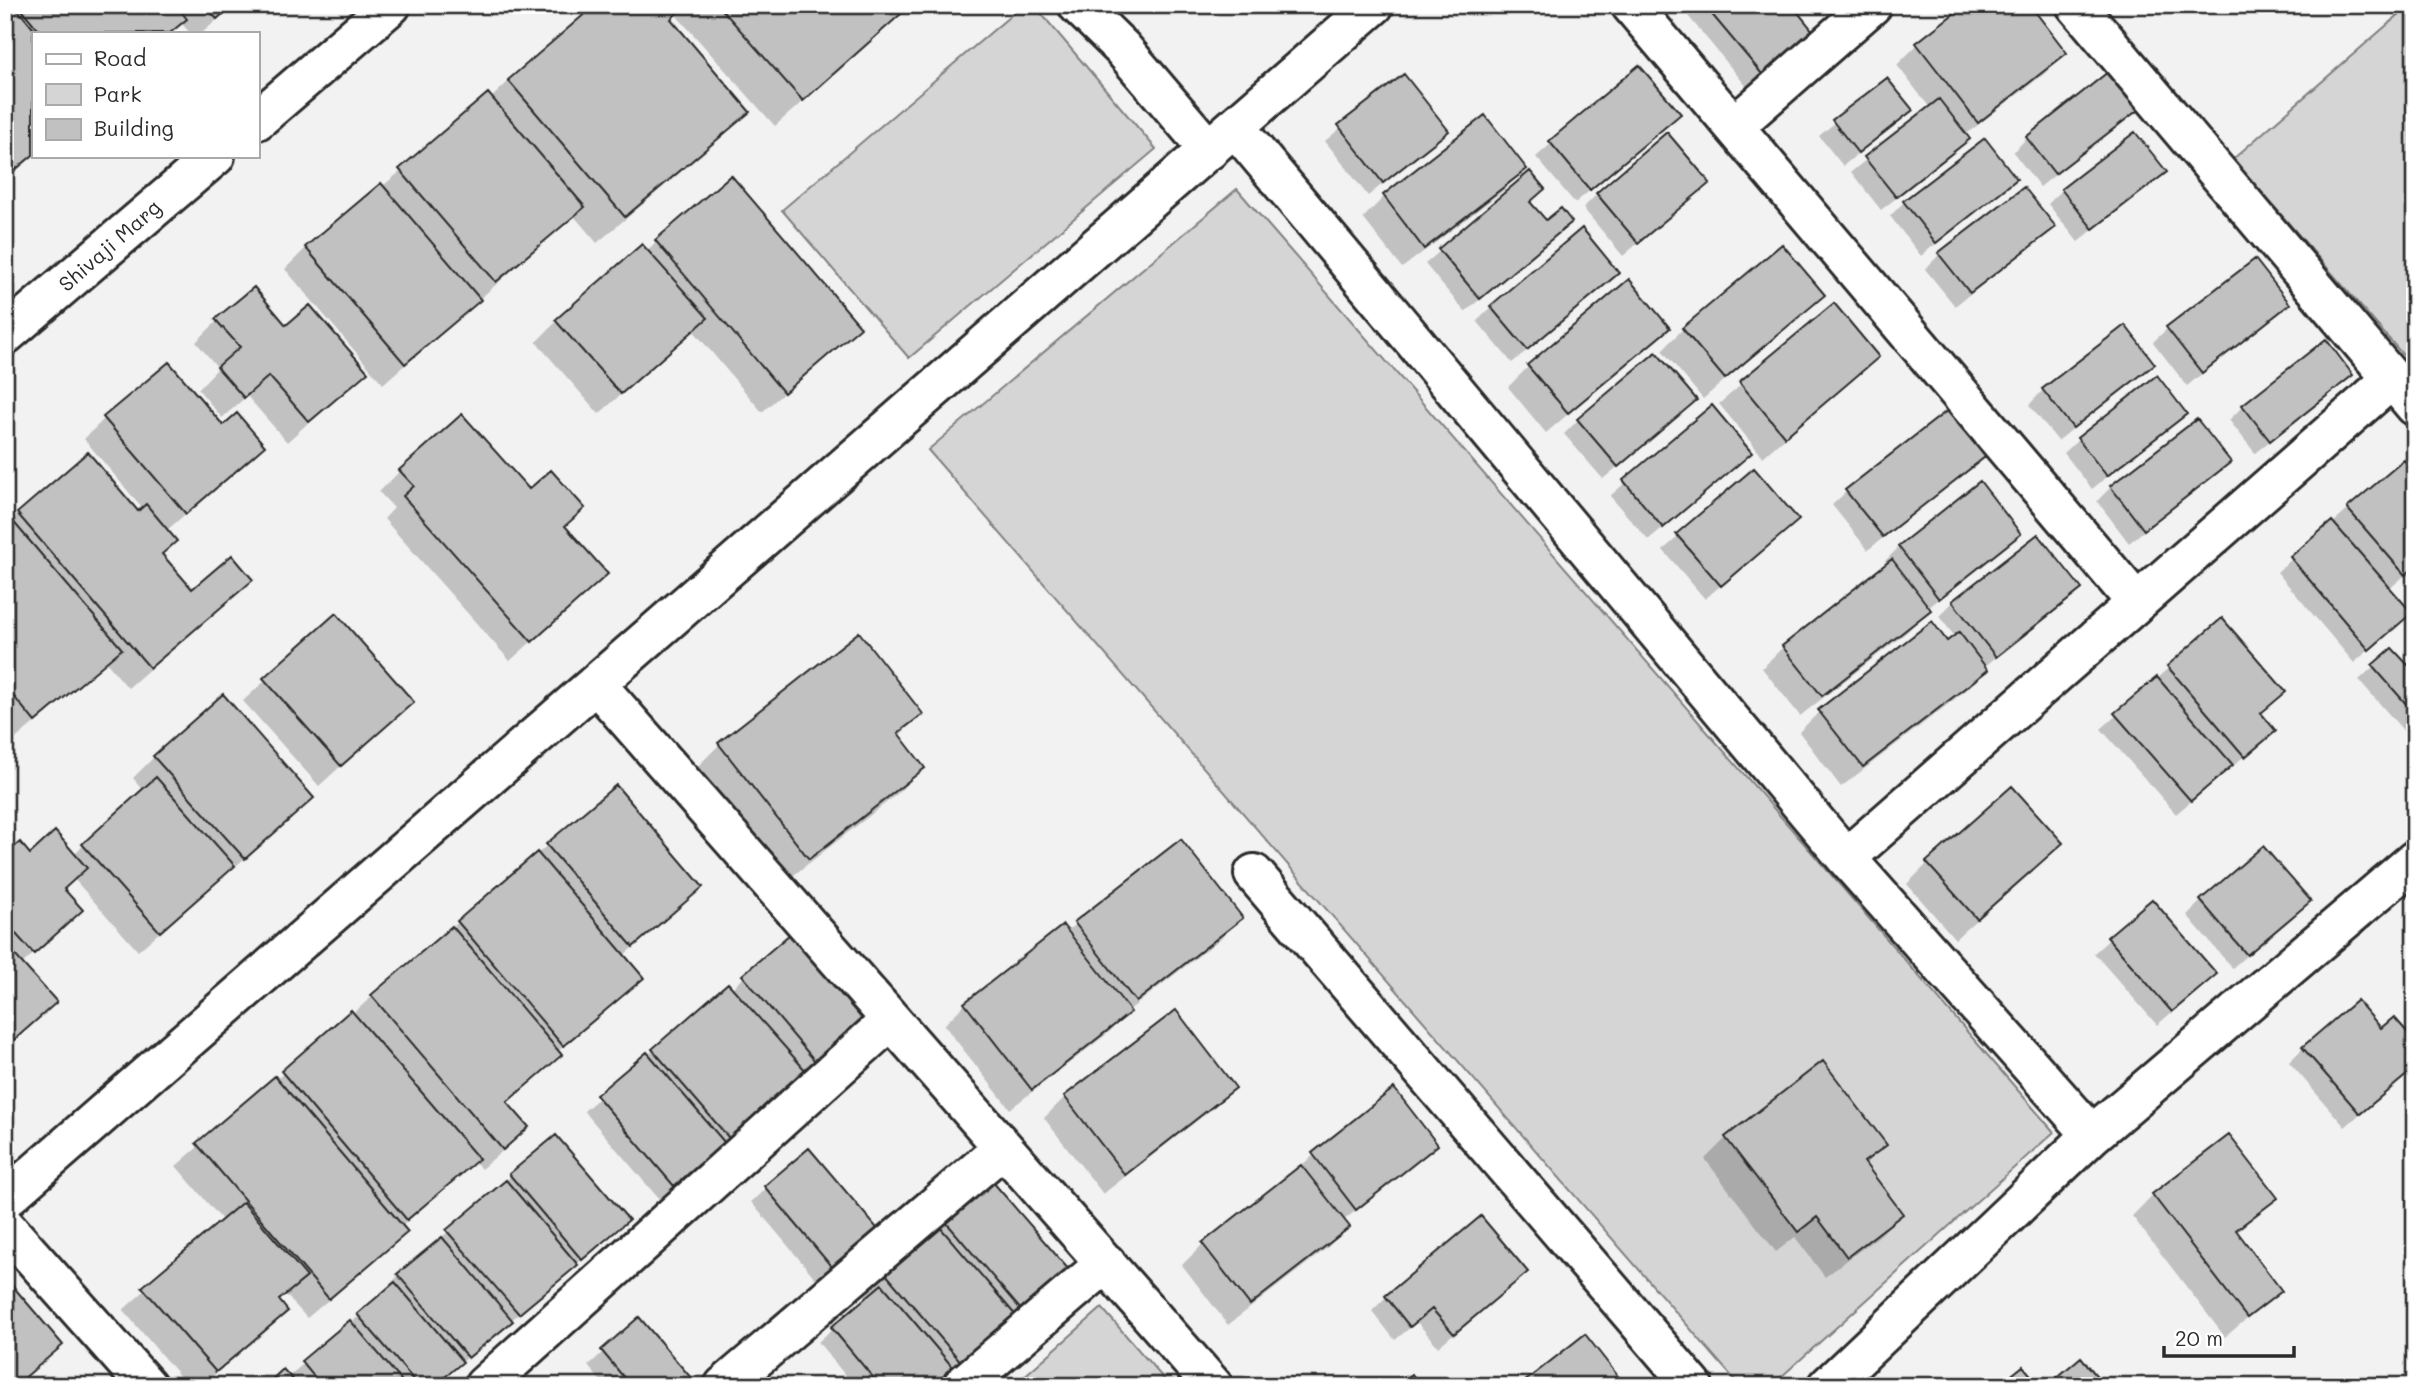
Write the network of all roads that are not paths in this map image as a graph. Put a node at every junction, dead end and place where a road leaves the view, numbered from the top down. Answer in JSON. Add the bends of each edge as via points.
{"nodes":[{"id":1,"x":1078,"y":5,"type":"edge"},
{"id":2,"x":1374,"y":5,"type":"edge"},
{"id":3,"x":1631,"y":5,"type":"edge"},
{"id":4,"x":1872,"y":5,"type":"edge"},
{"id":5,"x":2076,"y":5,"type":"edge"},
{"id":6,"x":386,"y":7,"type":"edge"},
{"id":7,"x":259,"y":118,"type":"edge"},
{"id":8,"x":1734,"y":126,"type":"junction"},
{"id":9,"x":1222,"y":138,"type":"junction"},
{"id":10,"x":213,"y":158,"type":"edge"},
{"id":11,"x":5,"y":335,"type":"edge"},
{"id":12,"x":2403,"y":393,"type":"edge"},
{"id":13,"x":2136,"y":602,"type":"junction"},
{"id":14,"x":596,"y":684,"type":"junction"},
{"id":15,"x":1846,"y":858,"type":"junction"},
{"id":16,"x":2415,"y":860,"type":"edge"},
{"id":17,"x":1254,"y":874,"type":"dead end"},
{"id":18,"x":891,"y":1020,"type":"junction"},
{"id":19,"x":2092,"y":1135,"type":"junction"},
{"id":20,"x":1003,"y":1148,"type":"junction"},
{"id":21,"x":5,"y":1199,"type":"edge"},
{"id":22,"x":5,"y":1226,"type":"edge"},
{"id":23,"x":1106,"y":1263,"type":"junction"},
{"id":24,"x":147,"y":1386,"type":"edge"},
{"id":25,"x":484,"y":1386,"type":"edge"},
{"id":26,"x":724,"y":1386,"type":"edge"},
{"id":27,"x":962,"y":1386,"type":"edge"},
{"id":28,"x":1213,"y":1386,"type":"edge"},
{"id":29,"x":1693,"y":1386,"type":"edge"},
{"id":30,"x":1828,"y":1386,"type":"edge"}],
"edges":[{"from":1,"to":9,"type":"street"},
{"from":2,"to":9,"type":"street"},
{"from":3,"to":8,"type":"street"},
{"from":4,"to":8,"type":"street"},
{"from":5,"to":12,"type":"street"},
{"from":6,"to":7,"type":"street"},
{"from":8,"to":13,"type":"street"},
{"from":9,"to":14,"type":"street"},
{"from":9,"to":15,"type":"street"},
{"from":10,"to":11,"type":"street","name":"Shivaji Marg"},
{"from":12,"to":13,"type":"street"},
{"from":13,"to":15,"type":"street"},
{"from":14,"to":18,"type":"street"},
{"from":14,"to":21,"type":"street"},
{"from":15,"to":19,"type":"street"},
{"from":16,"to":19,"type":"street"},
{"from":17,"to":29,"type":"street"},
{"from":18,"to":20,"type":"street"},
{"from":18,"to":25,"type":"street"},
{"from":19,"to":30,"type":"street"},
{"from":20,"to":23,"type":"street"},
{"from":20,"to":26,"type":"street"},
{"from":22,"to":24,"type":"street"},
{"from":23,"to":27,"type":"street"},
{"from":23,"to":28,"type":"street"}]}
